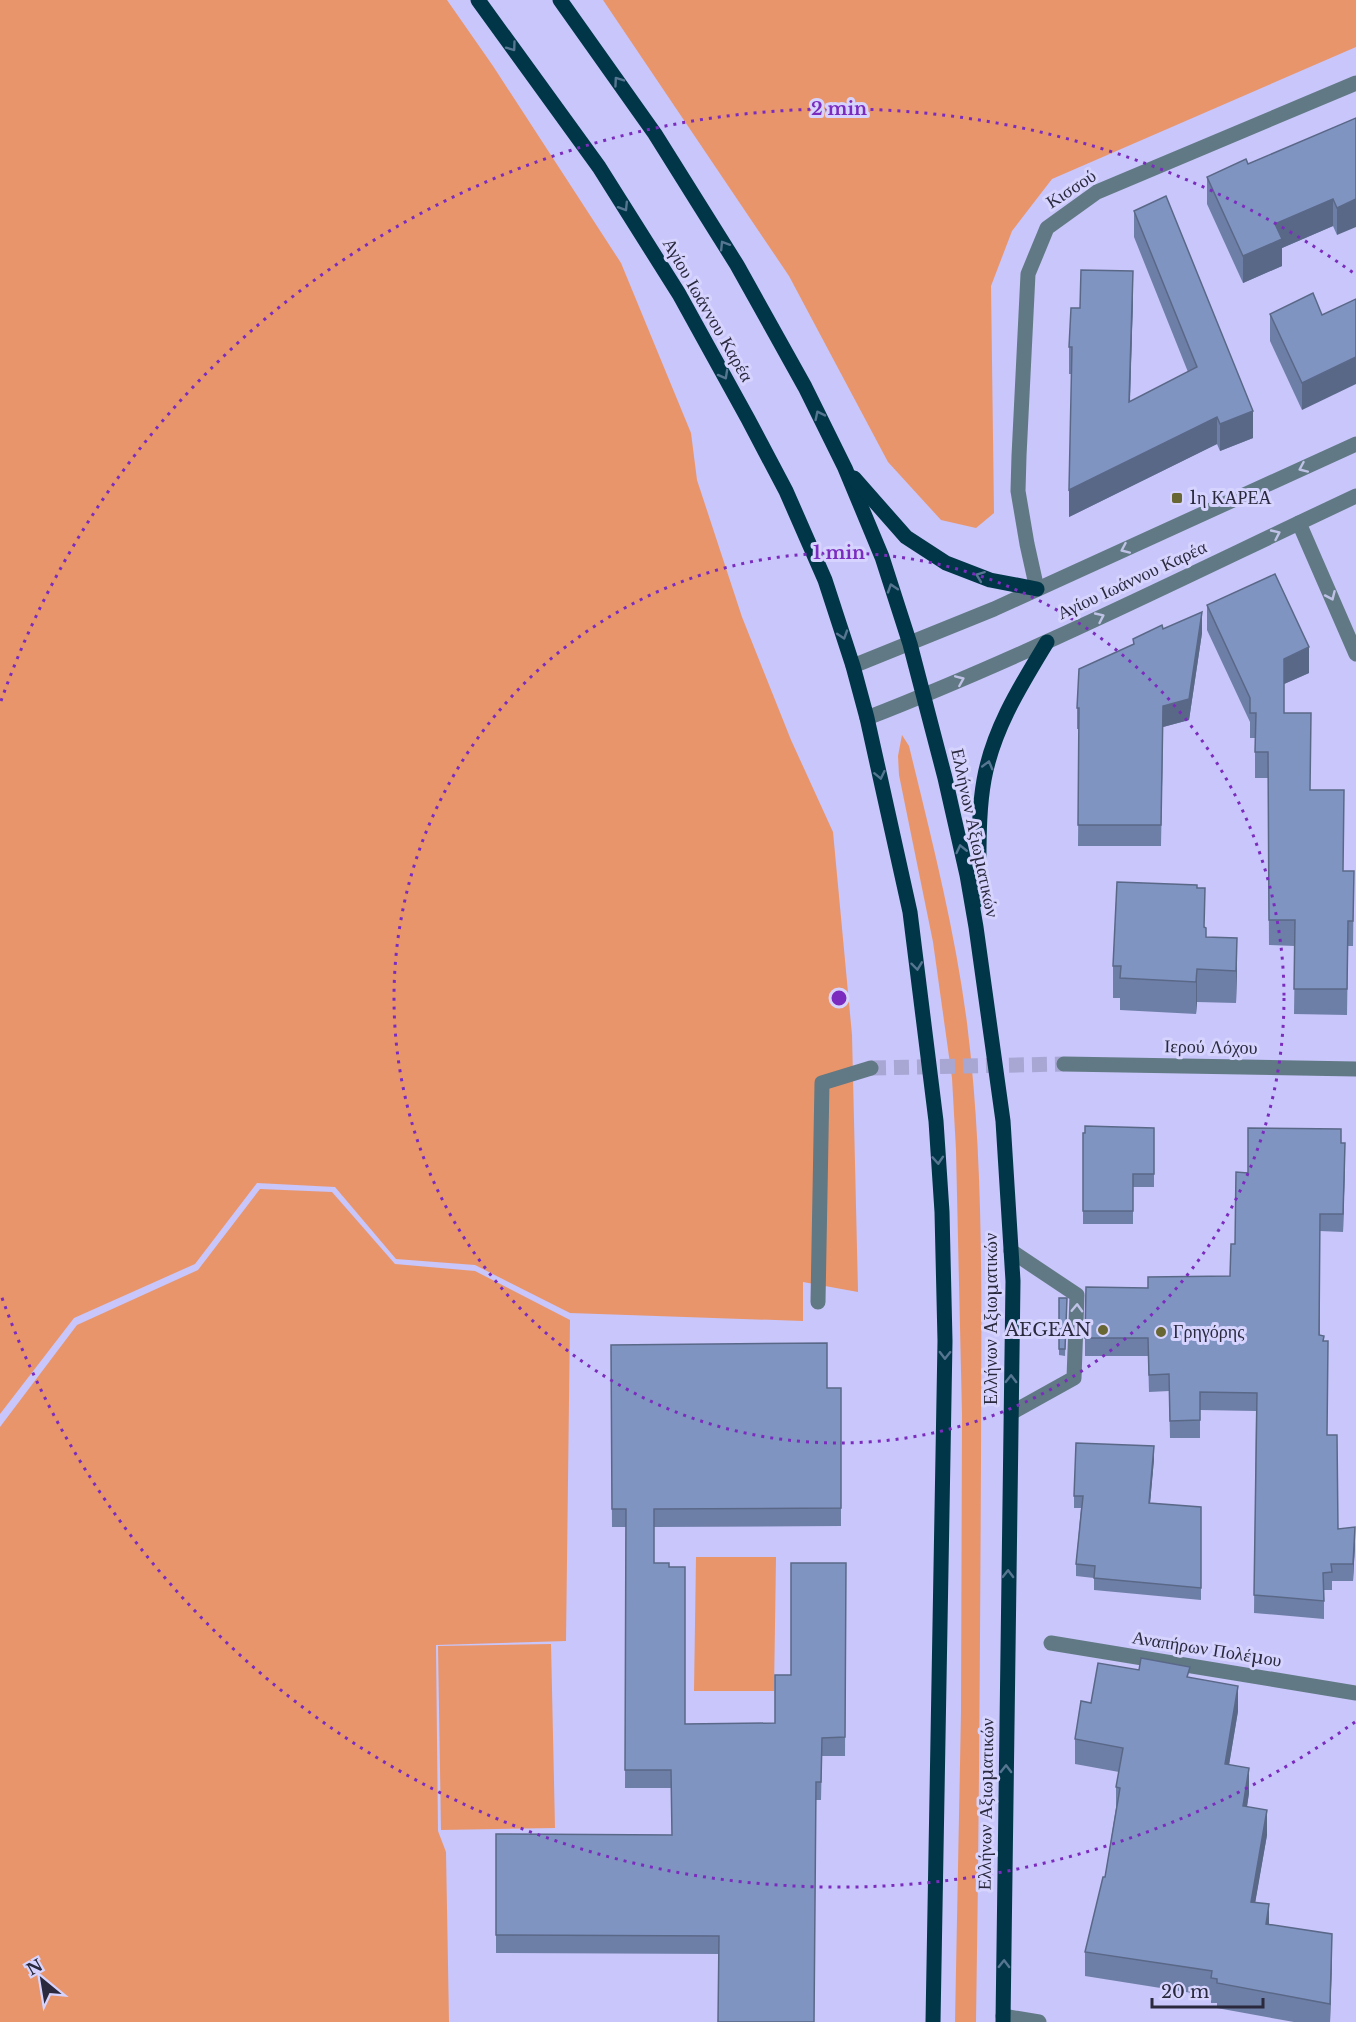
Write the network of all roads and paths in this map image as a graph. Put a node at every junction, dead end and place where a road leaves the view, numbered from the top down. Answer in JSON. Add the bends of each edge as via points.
{"nodes":[{"id":1,"x":478,"y":0,"type":"edge"},
{"id":2,"x":560,"y":0,"type":"edge"},
{"id":3,"x":1356,"y":83,"type":"edge"},
{"id":4,"x":1356,"y":444,"type":"edge"},
{"id":5,"x":845,"y":468,"type":"junction"},
{"id":6,"x":1356,"y":496,"type":"edge"},
{"id":7,"x":1299,"y":523,"type":"junction"},
{"id":8,"x":1037,"y":589,"type":"junction"},
{"id":9,"x":1047,"y":642,"type":"junction"},
{"id":10,"x":910,"y":644,"type":"junction"},
{"id":11,"x":1356,"y":654,"type":"edge"},
{"id":12,"x":853,"y":666,"type":"junction"},
{"id":13,"x":923,"y":696,"type":"junction"},
{"id":14,"x":867,"y":718,"type":"junction"},
{"id":15,"x":976,"y":927,"type":"junction"},
{"id":16,"x":1064,"y":1064,"type":"tunnel mouth"},
{"id":17,"x":871,"y":1068,"type":"tunnel mouth"},
{"id":18,"x":1356,"y":1069,"type":"edge"},
{"id":19,"x":1011,"y":1251,"type":"junction"},
{"id":20,"x":818,"y":1302,"type":"dead end"},
{"id":21,"x":1011,"y":1413,"type":"junction"},
{"id":22,"x":1051,"y":1643,"type":"dead end"},
{"id":23,"x":1356,"y":1693,"type":"edge"},
{"id":24,"x":1003,"y":2019,"type":"edge"},
{"id":25,"x":933,"y":2022,"type":"edge"},
{"id":26,"x":1039,"y":2022,"type":"edge"}],
"edges":[{"from":1,"to":12,"type":"main road","name":"Αγίου Ιωάννου Καρέα","one_way":true,"via":[[599,167],[679,294],[786,491],[825,580]]},
{"from":5,"to":2,"type":"main road","one_way":true,"via":[[737,265],[655,134]]},
{"from":3,"to":8,"type":"street","name":"Κισσού","via":[[1096,192],[1047,228],[1028,274],[1018,491]]},
{"from":4,"to":8,"type":"street","name":"Αγίου Ιωάννου Καρέα","one_way":true},
{"from":8,"to":5,"type":"main road","one_way":true,"via":[[990,580],[936,556],[906,537]]},
{"from":10,"to":5,"type":"main road","one_way":true,"via":[[882,557]]},
{"from":6,"to":7,"type":"street","name":"Αγίου Ιωάννου Καρέα"},
{"from":9,"to":7,"type":"street","name":"Αγίου Ιωάννου Καρέα","one_way":true},
{"from":7,"to":11,"type":"street","one_way":true},
{"from":8,"to":10,"type":"street","name":"Αγίου Ιωάννου Καρέα"},
{"from":13,"to":9,"type":"street","name":"Αγίου Ιωάννου Καρέα","one_way":true},
{"from":15,"to":9,"type":"main road","one_way":true,"via":[[984,780],[998,731]]},
{"from":10,"to":12,"type":"street","name":"Αγίου Ιωάννου Καρέα"},
{"from":10,"to":13,"type":"main road"},
{"from":12,"to":14,"type":"main road","name":"Αγίου Ιωάννου Καρέα"},
{"from":13,"to":14,"type":"street","name":"Αγίου Ιωάννου Καρέα"},
{"from":15,"to":13,"type":"main road","name":"Ελλήνων Αξιωματικών","one_way":true},
{"from":14,"to":25,"type":"main road","one_way":true,"via":[[910,912],[936,1121],[942,1212],[945,1341]]},
{"from":15,"to":19,"type":"main road","name":"Ελλήνων Αξιωματικών","via":[[1004,1121]]},
{"from":16,"to":18,"type":"street","name":"Ιερού Λόχου"},
{"from":17,"to":20,"type":"street","via":[[822,1083]]},
{"from":21,"to":19,"type":"main road","name":"Ελλήνων Αξιωματικών","one_way":true},
{"from":21,"to":19,"type":"street","one_way":true,"via":[[1074,1378],[1077,1295]]},
{"from":24,"to":21,"type":"main road","name":"Ελλήνων Αξιωματικών","one_way":true},
{"from":22,"to":23,"type":"street","name":"Αναπήρων Πολέμου"},
{"from":24,"to":26,"type":"street"}]}
